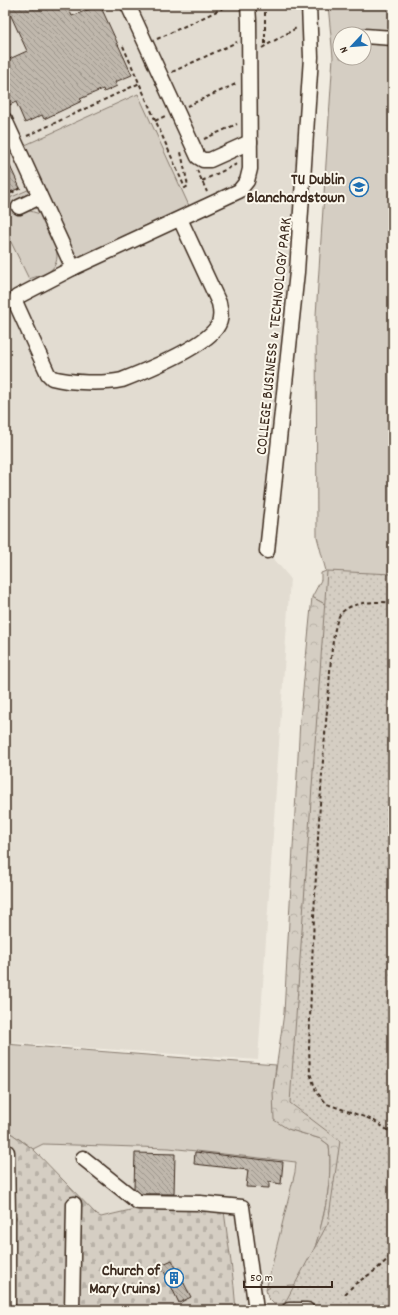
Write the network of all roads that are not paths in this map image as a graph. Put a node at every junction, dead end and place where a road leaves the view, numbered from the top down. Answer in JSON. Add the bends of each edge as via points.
{"nodes":[{"id":1,"x":128,"y":5,"type":"edge"},
{"id":2,"x":248,"y":5,"type":"edge"},
{"id":3,"x":309,"y":5,"type":"edge"},
{"id":4,"x":372,"y":37,"type":"edge"},
{"id":5,"x":393,"y":38,"type":"edge"},
{"id":6,"x":5,"y":120,"type":"edge"},
{"id":7,"x":250,"y":142,"type":"junction"},
{"id":8,"x":40,"y":197,"type":"junction"},
{"id":9,"x":19,"y":207,"type":"dead end"},
{"id":10,"x":180,"y":219,"type":"junction"},
{"id":11,"x":73,"y":268,"type":"junction"},
{"id":12,"x":268,"y":551,"type":"dead end"},
{"id":13,"x":7,"y":1152,"type":"dead end"},
{"id":14,"x":83,"y":1158,"type":"dead end"},
{"id":15,"x":74,"y":1204,"type":"dead end"},
{"id":16,"x":7,"y":1218,"type":"edge"},
{"id":17,"x":5,"y":1308,"type":"edge"},
{"id":18,"x":72,"y":1310,"type":"edge"},
{"id":19,"x":256,"y":1310,"type":"edge"},
{"id":20,"x":289,"y":1310,"type":"edge"},
{"id":21,"x":307,"y":1310,"type":"edge"}],
"edges":[{"from":1,"to":7,"type":"street","via":[[198,156],[203,160],[210,160]]},
{"from":2,"to":7,"type":"street"},
{"from":3,"to":12,"type":"street","name":"COLLEGE BUSINESS & TECHNOLOGY PARK","via":[[311,57],[297,272]]},
{"from":4,"to":5,"type":"street"},
{"from":6,"to":8,"type":"street"},
{"from":7,"to":10,"type":"street","via":[[250,169],[247,181],[239,192]]},
{"from":8,"to":9,"type":"street"},
{"from":8,"to":11,"type":"street"},
{"from":10,"to":11,"type":"street"},
{"from":10,"to":11,"type":"street","via":[[219,303],[221,315],[217,327],[197,346],[130,377],[113,382],[59,380],[48,374],[15,301],[20,294]]},
{"from":13,"to":16,"type":"street"},
{"from":14,"to":19,"type":"street","via":[[138,1202],[200,1203],[242,1208]]},
{"from":15,"to":18,"type":"street"},
{"from":16,"to":17,"type":"street","via":[[8,1304]]},
{"from":20,"to":21,"type":"street"}]}
